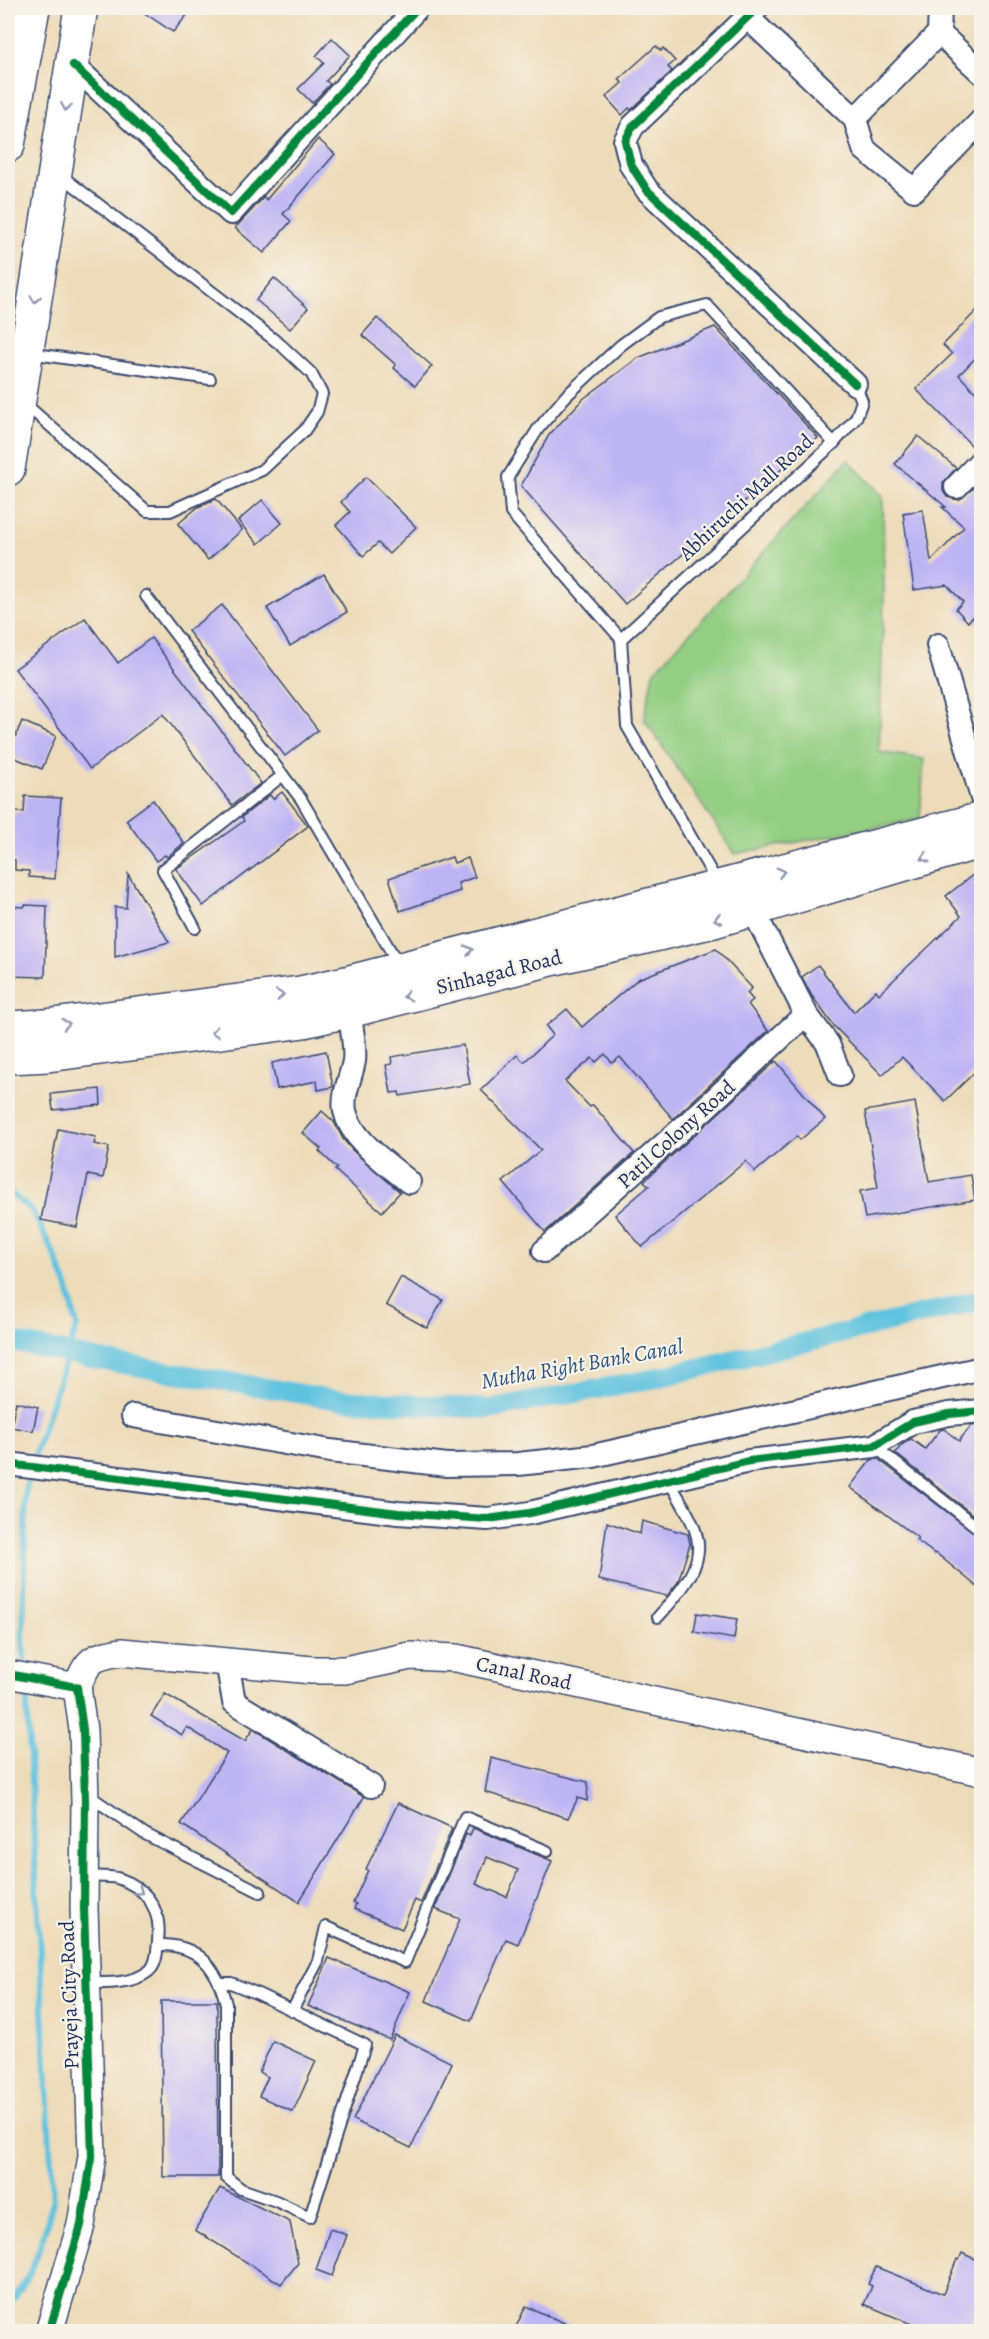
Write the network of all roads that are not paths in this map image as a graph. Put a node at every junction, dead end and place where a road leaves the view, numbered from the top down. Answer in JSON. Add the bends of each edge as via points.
{"nodes":[{"id":1,"x":33,"y":8,"type":"edge"},
{"id":2,"x":417,"y":8,"type":"edge"},
{"id":3,"x":940,"y":8,"type":"edge"},
{"id":4,"x":75,"y":12,"type":"edge"},
{"id":5,"x":752,"y":12,"type":"edge"},
{"id":6,"x":939,"y":33,"type":"junction"},
{"id":7,"x":73,"y":65,"type":"junction"},
{"id":8,"x":981,"y":73,"type":"edge"},
{"id":9,"x":855,"y":119,"type":"junction"},
{"id":10,"x":981,"y":120,"type":"edge"},
{"id":11,"x":8,"y":145,"type":"edge"},
{"id":12,"x":56,"y":172,"type":"junction"},
{"id":13,"x":27,"y":353,"type":"junction"},
{"id":14,"x":210,"y":379,"type":"dead end"},
{"id":15,"x":855,"y":384,"type":"joint"},
{"id":16,"x":19,"y":399,"type":"junction"},
{"id":17,"x":834,"y":443,"type":"junction"},
{"id":18,"x":981,"y":460,"type":"edge"},
{"id":19,"x":8,"y":469,"type":"edge"},
{"id":20,"x":956,"y":487,"type":"dead end"},
{"id":21,"x":146,"y":596,"type":"dead end"},
{"id":22,"x":621,"y":639,"type":"junction"},
{"id":23,"x":938,"y":645,"type":"dead end"},
{"id":24,"x":283,"y":775,"type":"junction"},
{"id":25,"x":981,"y":798,"type":"edge"},
{"id":26,"x":981,"y":819,"type":"edge"},
{"id":27,"x":981,"y":841,"type":"edge"},
{"id":28,"x":720,"y":888,"type":"junction"},
{"id":29,"x":753,"y":910,"type":"junction"},
{"id":30,"x":195,"y":928,"type":"dead end"},
{"id":31,"x":400,"y":968,"type":"junction"},
{"id":32,"x":349,"y":1011,"type":"junction"},
{"id":33,"x":806,"y":1014,"type":"junction"},
{"id":34,"x":8,"y":1028,"type":"edge"},
{"id":35,"x":8,"y":1057,"type":"edge"},
{"id":36,"x":840,"y":1075,"type":"dead end"},
{"id":37,"x":410,"y":1182,"type":"dead end"},
{"id":38,"x":544,"y":1251,"type":"dead end"},
{"id":39,"x":981,"y":1368,"type":"edge"},
{"id":40,"x":981,"y":1411,"type":"edge"},
{"id":41,"x":133,"y":1416,"type":"dead end"},
{"id":42,"x":874,"y":1446,"type":"junction"},
{"id":43,"x":12,"y":1465,"type":"edge"},
{"id":44,"x":668,"y":1479,"type":"junction"},
{"id":45,"x":981,"y":1531,"type":"edge"},
{"id":46,"x":658,"y":1617,"type":"dead end"},
{"id":47,"x":226,"y":1661,"type":"junction"},
{"id":48,"x":8,"y":1674,"type":"edge"},
{"id":49,"x":77,"y":1687,"type":"junction"},
{"id":50,"x":981,"y":1772,"type":"edge"},
{"id":51,"x":371,"y":1786,"type":"dead end"},
{"id":52,"x":85,"y":1793,"type":"junction"},
{"id":53,"x":547,"y":1851,"type":"dead end"},
{"id":54,"x":84,"y":1876,"type":"junction"},
{"id":55,"x":260,"y":1892,"type":"dead end"},
{"id":56,"x":158,"y":1945,"type":"junction"},
{"id":57,"x":87,"y":1982,"type":"junction"},
{"id":58,"x":221,"y":1983,"type":"junction"},
{"id":59,"x":292,"y":2011,"type":"junction"},
{"id":60,"x":49,"y":2331,"type":"edge"}],
"edges":[{"from":1,"to":11,"type":"main road"},
{"from":2,"to":7,"type":"street","via":[[231,213]]},
{"from":3,"to":6,"type":"street"},
{"from":4,"to":7,"type":"main road"},
{"from":5,"to":9,"type":"street"},
{"from":5,"to":15,"type":"street","via":[[633,126],[625,141],[631,165],[647,190]]},
{"from":6,"to":8,"type":"street"},
{"from":6,"to":9,"type":"street"},
{"from":7,"to":12,"type":"main road","one_way":true},
{"from":9,"to":10,"type":"street","via":[[864,149],[914,190]]},
{"from":12,"to":13,"type":"main road","one_way":true},
{"from":12,"to":16,"type":"lane","via":[[281,345],[311,373],[322,394],[318,412],[304,431],[262,470],[170,511],[147,511]]},
{"from":13,"to":14,"type":"lane"},
{"from":13,"to":16,"type":"main road"},
{"from":15,"to":17,"type":"lane","via":[[862,400],[856,418]]},
{"from":16,"to":19,"type":"main road"},
{"from":17,"to":22,"type":"lane","name":"Abhiruchi Mall Road"},
{"from":17,"to":22,"type":"lane","name":"Abhiruchi Mall Road","via":[[707,305],[659,317],[621,345],[545,420],[508,477],[511,513]]},
{"from":18,"to":20,"type":"street"},
{"from":21,"to":24,"type":"lane"},
{"from":22,"to":28,"type":"lane","via":[[627,726]]},
{"from":23,"to":25,"type":"street"},
{"from":24,"to":30,"type":"lane","via":[[163,870]]},
{"from":24,"to":31,"type":"lane"},
{"from":28,"to":26,"type":"main road","name":"Sinhagad Road","one_way":true},
{"from":27,"to":29,"type":"main road","name":"Sinhagad Road","one_way":true},
{"from":31,"to":28,"type":"main road","name":"Sinhagad Road","one_way":true},
{"from":29,"to":32,"type":"main road","name":"Sinhagad Road","one_way":true},
{"from":29,"to":33,"type":"street"},
{"from":34,"to":31,"type":"main road","name":"Sinhagad Road","one_way":true,"via":[[300,993]]},
{"from":32,"to":35,"type":"main road","name":"Sinhagad Road","one_way":true,"via":[[304,1021]]},
{"from":32,"to":37,"type":"street","via":[[354,1060],[347,1084],[347,1117],[369,1149]]},
{"from":33,"to":36,"type":"street","via":[[828,1044]]},
{"from":33,"to":38,"type":"street","name":"Patil Colony Road"},
{"from":39,"to":41,"type":"street","via":[[593,1456],[518,1464],[447,1465],[330,1451]]},
{"from":40,"to":42,"type":"street","via":[[913,1422]]},
{"from":42,"to":44,"type":"street","via":[[749,1461]]},
{"from":42,"to":45,"type":"lane"},
{"from":43,"to":44,"type":"street","via":[[398,1513],[488,1519],[530,1513]]},
{"from":44,"to":46,"type":"lane","via":[[699,1545],[686,1583]]},
{"from":47,"to":49,"type":"street","name":"Canal Road","via":[[121,1652],[102,1655],[86,1665]]},
{"from":47,"to":50,"type":"street","name":"Canal Road","via":[[345,1670],[410,1656],[456,1658]]},
{"from":47,"to":51,"type":"street","via":[[234,1702]]},
{"from":48,"to":49,"type":"street"},
{"from":49,"to":52,"type":"street","name":"Prayeja City Road"},
{"from":52,"to":54,"type":"street","name":"Prayeja City Road"},
{"from":52,"to":55,"type":"lane","via":[[145,1834]]},
{"from":53,"to":59,"type":"lane","via":[[465,1816],[405,1962],[326,1927],[318,1961]]},
{"from":54,"to":56,"type":"lane","one_way":true,"via":[[116,1878],[136,1887],[149,1899],[158,1913]]},
{"from":54,"to":57,"type":"street","name":"Prayeja City Road"},
{"from":56,"to":57,"type":"lane","via":[[150,1970],[136,1978],[112,1983]]},
{"from":56,"to":58,"type":"lane","via":[[190,1949],[206,1961]]},
{"from":57,"to":60,"type":"street","name":"Prayeja City Road","via":[[92,2156],[81,2225]]},
{"from":58,"to":59,"type":"lane","via":[[231,1983]]},
{"from":58,"to":59,"type":"lane","via":[[226,2004],[226,2177],[241,2189],[310,2217],[365,2045]]}]}
